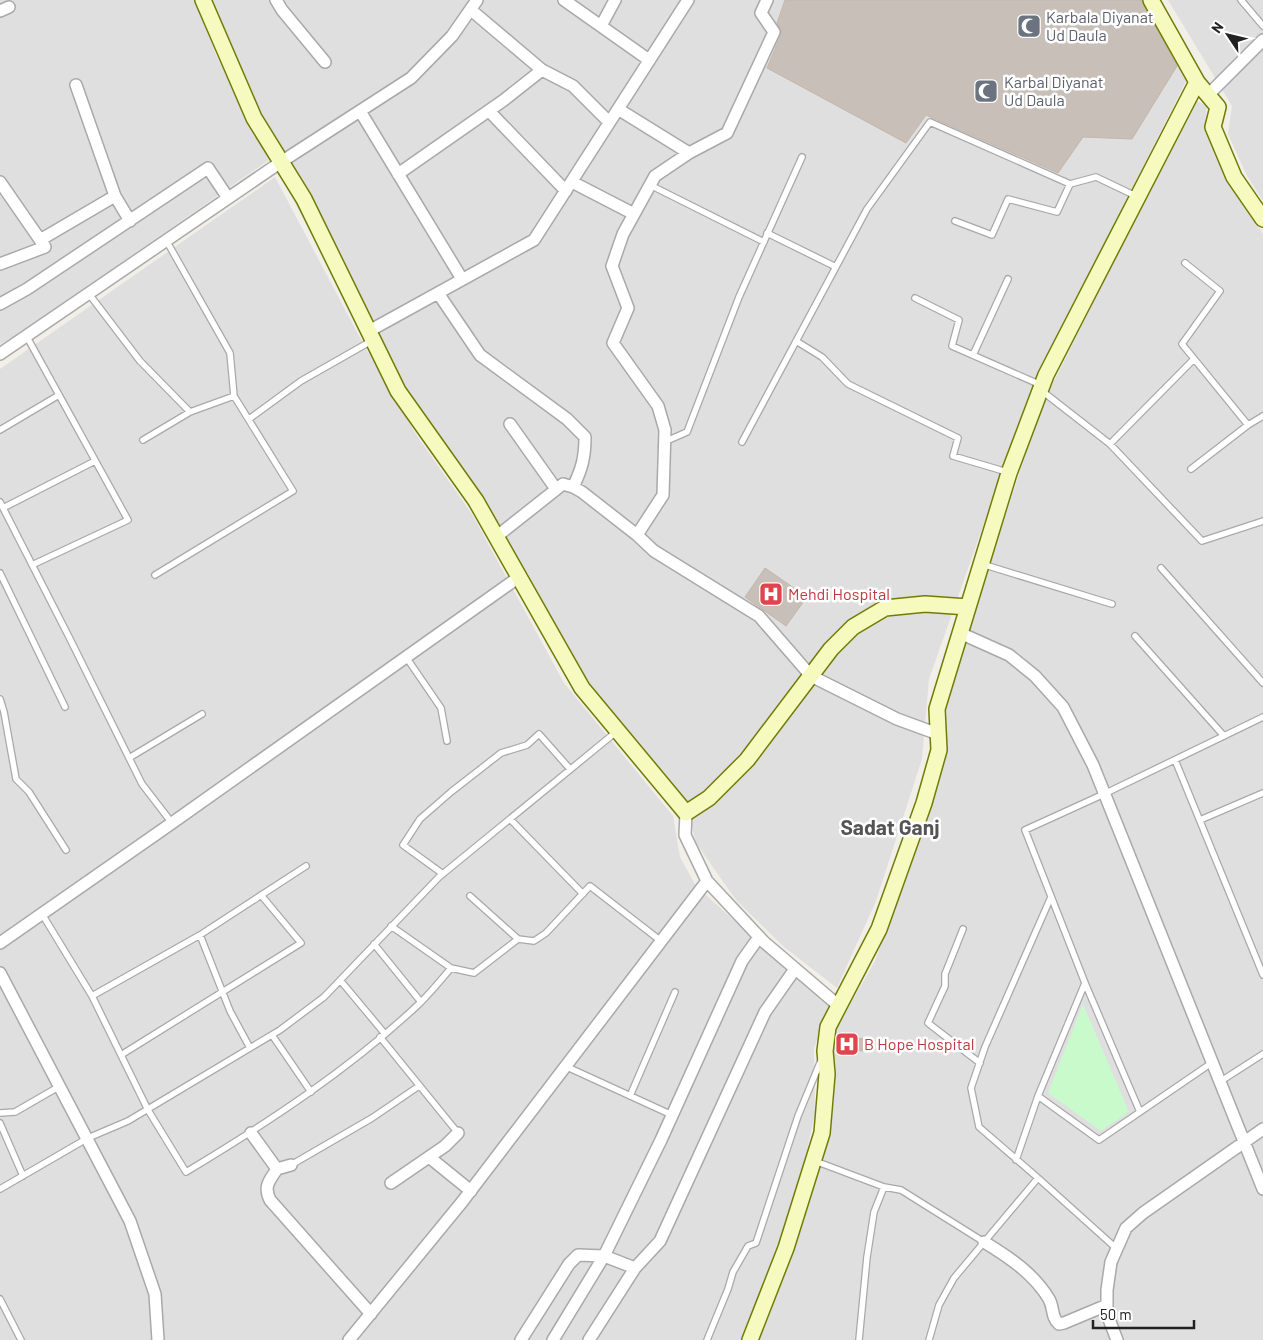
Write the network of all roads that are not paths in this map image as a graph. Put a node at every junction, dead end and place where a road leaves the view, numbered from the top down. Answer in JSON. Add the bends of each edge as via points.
{"nodes":[{"id":1,"x":203,"y":0,"type":"edge"},
{"id":2,"x":276,"y":0,"type":"edge"},
{"id":3,"x":564,"y":0,"type":"edge"},
{"id":4,"x":615,"y":0,"type":"edge"},
{"id":5,"x":688,"y":0,"type":"edge"},
{"id":6,"x":766,"y":0,"type":"edge"},
{"id":7,"x":1151,"y":0,"type":"edge"},
{"id":8,"x":1241,"y":0,"type":"edge"},
{"id":9,"x":474,"y":5,"type":"edge"},
{"id":10,"x":601,"y":26,"type":"junction"},
{"id":11,"x":1263,"y":26,"type":"edge"},
{"id":12,"x":1263,"y":40,"type":"edge"},
{"id":13,"x":649,"y":60,"type":"junction"},
{"id":14,"x":325,"y":62,"type":"dead end"},
{"id":15,"x":542,"y":70,"type":"junction"},
{"id":16,"x":1197,"y":82,"type":"junction"},
{"id":17,"x":76,"y":85,"type":"dead end"},
{"id":18,"x":1208,"y":95,"type":"junction"},
{"id":19,"x":618,"y":109,"type":"junction"},
{"id":20,"x":360,"y":111,"type":"junction"},
{"id":21,"x":489,"y":111,"type":"junction"},
{"id":22,"x":609,"y":122,"type":"junction"},
{"id":23,"x":690,"y":153,"type":"junction"},
{"id":24,"x":802,"y":157,"type":"dead end"},
{"id":25,"x":281,"y":162,"type":"junction"},
{"id":26,"x":398,"y":174,"type":"junction"},
{"id":27,"x":0,"y":182,"type":"edge"},
{"id":28,"x":1070,"y":184,"type":"junction"},
{"id":29,"x":650,"y":185,"type":"junction"},
{"id":30,"x":568,"y":186,"type":"junction"},
{"id":31,"x":115,"y":196,"type":"junction"},
{"id":32,"x":1139,"y":197,"type":"junction"},
{"id":33,"x":228,"y":198,"type":"junction"},
{"id":34,"x":634,"y":214,"type":"junction"},
{"id":35,"x":1263,"y":219,"type":"edge"},
{"id":36,"x":130,"y":221,"type":"junction"},
{"id":37,"x":955,"y":221,"type":"dead end"},
{"id":38,"x":767,"y":233,"type":"junction"},
{"id":39,"x":40,"y":240,"type":"junction"},
{"id":40,"x":166,"y":240,"type":"junction"},
{"id":41,"x":764,"y":242,"type":"junction"},
{"id":42,"x":1185,"y":262,"type":"dead end"},
{"id":43,"x":0,"y":264,"type":"edge"},
{"id":44,"x":836,"y":266,"type":"junction"},
{"id":45,"x":1008,"y":279,"type":"dead end"},
{"id":46,"x":462,"y":280,"type":"junction"},
{"id":47,"x":438,"y":293,"type":"junction"},
{"id":48,"x":89,"y":294,"type":"junction"},
{"id":49,"x":915,"y":298,"type":"dead end"},
{"id":50,"x":0,"y":304,"type":"edge"},
{"id":51,"x":371,"y":336,"type":"junction"},
{"id":52,"x":27,"y":337,"type":"junction"},
{"id":53,"x":796,"y":341,"type":"junction"},
{"id":54,"x":0,"y":354,"type":"edge"},
{"id":55,"x":973,"y":355,"type":"junction"},
{"id":56,"x":1194,"y":359,"type":"junction"},
{"id":57,"x":1041,"y":388,"type":"junction"},
{"id":58,"x":59,"y":395,"type":"junction"},
{"id":59,"x":234,"y":396,"type":"junction"},
{"id":60,"x":190,"y":412,"type":"junction"},
{"id":61,"x":1263,"y":416,"type":"edge"},
{"id":62,"x":249,"y":419,"type":"junction"},
{"id":63,"x":510,"y":424,"type":"dead end"},
{"id":64,"x":1248,"y":425,"type":"junction"},
{"id":65,"x":0,"y":430,"type":"edge"},
{"id":66,"x":142,"y":440,"type":"dead end"},
{"id":67,"x":664,"y":442,"type":"junction"},
{"id":68,"x":742,"y":442,"type":"dead end"},
{"id":69,"x":1110,"y":444,"type":"junction"},
{"id":70,"x":95,"y":461,"type":"junction"},
{"id":71,"x":1191,"y":469,"type":"dead end"},
{"id":72,"x":1009,"y":473,"type":"junction"},
{"id":73,"x":573,"y":487,"type":"junction"},
{"id":74,"x":556,"y":489,"type":"junction"},
{"id":75,"x":2,"y":505,"type":"edge"},
{"id":76,"x":1263,"y":521,"type":"edge"},
{"id":77,"x":637,"y":535,"type":"junction"},
{"id":78,"x":496,"y":537,"type":"junction"},
{"id":79,"x":982,"y":564,"type":"junction"},
{"id":80,"x":32,"y":565,"type":"junction"},
{"id":81,"x":1161,"y":568,"type":"dead end"},
{"id":82,"x":0,"y":573,"type":"edge"},
{"id":83,"x":155,"y":576,"type":"dead end"},
{"id":84,"x":519,"y":577,"type":"junction"},
{"id":85,"x":1112,"y":604,"type":"dead end"},
{"id":86,"x":968,"y":607,"type":"junction"},
{"id":87,"x":960,"y":633,"type":"junction"},
{"id":88,"x":1135,"y":636,"type":"dead end"},
{"id":89,"x":406,"y":657,"type":"junction"},
{"id":90,"x":811,"y":676,"type":"junction"},
{"id":91,"x":1263,"y":683,"type":"edge"},
{"id":92,"x":0,"y":700,"type":"edge"},
{"id":93,"x":65,"y":707,"type":"dead end"},
{"id":94,"x":202,"y":714,"type":"dead end"},
{"id":95,"x":1263,"y":717,"type":"edge"},
{"id":96,"x":618,"y":730,"type":"junction"},
{"id":97,"x":938,"y":734,"type":"junction"},
{"id":98,"x":1224,"y":736,"type":"junction"},
{"id":99,"x":448,"y":741,"type":"dead end"},
{"id":100,"x":129,"y":758,"type":"junction"},
{"id":101,"x":1175,"y":760,"type":"junction"},
{"id":102,"x":570,"y":770,"type":"junction"},
{"id":103,"x":1263,"y":793,"type":"edge"},
{"id":104,"x":1104,"y":794,"type":"junction"},
{"id":105,"x":686,"y":813,"type":"junction"},
{"id":106,"x":510,"y":819,"type":"junction"},
{"id":107,"x":1200,"y":820,"type":"junction"},
{"id":108,"x":172,"y":823,"type":"junction"},
{"id":109,"x":66,"y":850,"type":"dead end"},
{"id":110,"x":306,"y":866,"type":"dead end"},
{"id":111,"x":443,"y":874,"type":"junction"},
{"id":112,"x":707,"y":881,"type":"junction"},
{"id":113,"x":583,"y":894,"type":"junction"},
{"id":114,"x":261,"y":896,"type":"junction"},
{"id":115,"x":470,"y":896,"type":"dead end"},
{"id":116,"x":1051,"y":897,"type":"junction"},
{"id":117,"x":42,"y":914,"type":"junction"},
{"id":118,"x":391,"y":926,"type":"junction"},
{"id":119,"x":963,"y":928,"type":"dead end"},
{"id":120,"x":200,"y":934,"type":"junction"},
{"id":121,"x":759,"y":937,"type":"junction"},
{"id":122,"x":518,"y":939,"type":"junction"},
{"id":123,"x":661,"y":941,"type":"junction"},
{"id":124,"x":0,"y":943,"type":"edge"},
{"id":125,"x":374,"y":944,"type":"junction"},
{"id":126,"x":450,"y":968,"type":"junction"},
{"id":127,"x":795,"y":969,"type":"junction"},
{"id":128,"x":0,"y":973,"type":"edge"},
{"id":129,"x":1263,"y":975,"type":"edge"},
{"id":130,"x":340,"y":980,"type":"junction"},
{"id":131,"x":1085,"y":984,"type":"junction"},
{"id":132,"x":222,"y":992,"type":"junction"},
{"id":133,"x":675,"y":992,"type":"dead end"},
{"id":134,"x":92,"y":996,"type":"junction"},
{"id":135,"x":421,"y":1002,"type":"junction"},
{"id":136,"x":839,"y":1006,"type":"junction"},
{"id":137,"x":272,"y":1035,"type":"junction"},
{"id":138,"x":382,"y":1035,"type":"junction"},
{"id":139,"x":250,"y":1048,"type":"junction"},
{"id":140,"x":825,"y":1051,"type":"junction"},
{"id":141,"x":1263,"y":1054,"type":"edge"},
{"id":142,"x":121,"y":1055,"type":"junction"},
{"id":143,"x":1213,"y":1062,"type":"junction"},
{"id":144,"x":980,"y":1063,"type":"junction"},
{"id":145,"x":565,"y":1066,"type":"junction"},
{"id":146,"x":1221,"y":1081,"type":"junction"},
{"id":147,"x":60,"y":1086,"type":"junction"},
{"id":148,"x":420,"y":1086,"type":"junction"},
{"id":149,"x":311,"y":1092,"type":"junction"},
{"id":150,"x":630,"y":1096,"type":"junction"},
{"id":151,"x":1038,"y":1096,"type":"junction"},
{"id":152,"x":148,"y":1110,"type":"junction"},
{"id":153,"x":1140,"y":1112,"type":"junction"},
{"id":154,"x":0,"y":1113,"type":"edge"},
{"id":155,"x":672,"y":1115,"type":"junction"},
{"id":156,"x":0,"y":1123,"type":"edge"},
{"id":157,"x":1263,"y":1129,"type":"edge"},
{"id":158,"x":251,"y":1133,"type":"junction"},
{"id":159,"x":458,"y":1133,"type":"joint"},
{"id":160,"x":88,"y":1138,"type":"junction"},
{"id":161,"x":1245,"y":1142,"type":"junction"},
{"id":162,"x":429,"y":1157,"type":"junction"},
{"id":163,"x":813,"y":1160,"type":"junction"},
{"id":164,"x":1016,"y":1160,"type":"junction"},
{"id":165,"x":291,"y":1165,"type":"joint"},
{"id":166,"x":277,"y":1169,"type":"junction"},
{"id":167,"x":23,"y":1176,"type":"junction"},
{"id":168,"x":1038,"y":1178,"type":"junction"},
{"id":169,"x":391,"y":1183,"type":"dead end"},
{"id":170,"x":884,"y":1187,"type":"junction"},
{"id":171,"x":0,"y":1189,"type":"edge"},
{"id":172,"x":1263,"y":1189,"type":"edge"},
{"id":173,"x":470,"y":1191,"type":"junction"},
{"id":174,"x":984,"y":1242,"type":"junction"},
{"id":175,"x":1117,"y":1249,"type":"junction"},
{"id":176,"x":604,"y":1256,"type":"junction"},
{"id":177,"x":635,"y":1268,"type":"junction"},
{"id":178,"x":0,"y":1299,"type":"edge"},
{"id":179,"x":1107,"y":1305,"type":"junction"},
{"id":180,"x":371,"y":1314,"type":"junction"},
{"id":181,"x":21,"y":1340,"type":"edge"},
{"id":182,"x":158,"y":1340,"type":"edge"},
{"id":183,"x":349,"y":1340,"type":"edge"},
{"id":184,"x":521,"y":1340,"type":"edge"},
{"id":185,"x":553,"y":1340,"type":"edge"},
{"id":186,"x":589,"y":1340,"type":"edge"},
{"id":187,"x":707,"y":1340,"type":"edge"},
{"id":188,"x":750,"y":1340,"type":"edge"},
{"id":189,"x":859,"y":1340,"type":"edge"},
{"id":190,"x":930,"y":1340,"type":"edge"},
{"id":191,"x":1117,"y":1340,"type":"edge"}],
"edges":[{"from":1,"to":25,"type":"street","via":[[254,118]]},
{"from":2,"to":14,"type":"street"},
{"from":3,"to":10,"type":"street"},
{"from":4,"to":10,"type":"street"},
{"from":5,"to":13,"type":"street"},
{"from":6,"to":23,"type":"street","via":[[760,13],[774,32],[728,133]]},
{"from":7,"to":16,"type":"street"},
{"from":8,"to":11,"type":"lane"},
{"from":9,"to":15,"type":"street"},
{"from":9,"to":20,"type":"street","via":[[452,36],[411,78]]},
{"from":10,"to":13,"type":"street"},
{"from":12,"to":18,"type":"street"},
{"from":13,"to":19,"type":"street"},
{"from":15,"to":21,"type":"street"},
{"from":15,"to":22,"type":"street","via":[[573,86]]},
{"from":16,"to":18,"type":"street"},
{"from":16,"to":32,"type":"street"},
{"from":17,"to":31,"type":"street"},
{"from":18,"to":35,"type":"street","via":[[1218,107],[1214,127],[1234,176]]},
{"from":19,"to":22,"type":"street"},
{"from":19,"to":23,"type":"street"},
{"from":20,"to":25,"type":"street"},
{"from":20,"to":26,"type":"street"},
{"from":21,"to":26,"type":"street"},
{"from":21,"to":30,"type":"street"},
{"from":22,"to":30,"type":"street"},
{"from":23,"to":29,"type":"street","via":[[655,176]]},
{"from":24,"to":38,"type":"lane"},
{"from":25,"to":33,"type":"street"},
{"from":25,"to":51,"type":"street","via":[[304,199]]},
{"from":26,"to":46,"type":"street"},
{"from":27,"to":39,"type":"street"},
{"from":28,"to":32,"type":"lane","via":[[1096,178]]},
{"from":28,"to":37,"type":"lane","via":[[1057,212],[1008,199],[992,235]]},
{"from":28,"to":44,"type":"lane","via":[[930,122],[867,209]]},
{"from":29,"to":34,"type":"street"},
{"from":29,"to":41,"type":"lane"},
{"from":30,"to":34,"type":"street"},
{"from":30,"to":46,"type":"street","via":[[534,240]]},
{"from":31,"to":36,"type":"street"},
{"from":31,"to":39,"type":"street"},
{"from":32,"to":57,"type":"street"},
{"from":33,"to":36,"type":"street","via":[[208,168]]},
{"from":33,"to":40,"type":"street"},
{"from":34,"to":67,"type":"street","via":[[612,266],[628,308],[613,342],[658,406],[665,430]]},
{"from":36,"to":50,"type":"street"},
{"from":38,"to":41,"type":"lane"},
{"from":38,"to":44,"type":"lane"},
{"from":39,"to":43,"type":"street","via":[[45,247]]},
{"from":40,"to":48,"type":"street"},
{"from":40,"to":59,"type":"lane","via":[[230,353]]},
{"from":41,"to":67,"type":"lane","via":[[739,297],[687,432]]},
{"from":42,"to":56,"type":"lane","via":[[1220,291],[1182,344]]},
{"from":44,"to":53,"type":"lane"},
{"from":45,"to":55,"type":"lane"},
{"from":46,"to":47,"type":"street"},
{"from":47,"to":51,"type":"street"},
{"from":47,"to":73,"type":"street","via":[[480,356],[567,419],[584,437],[585,454]]},
{"from":48,"to":52,"type":"street"},
{"from":48,"to":60,"type":"lane","via":[[140,361]]},
{"from":49,"to":55,"type":"lane","via":[[959,320],[952,346]]},
{"from":51,"to":62,"type":"lane"},
{"from":51,"to":78,"type":"street","via":[[398,391],[476,501]]},
{"from":52,"to":54,"type":"street"},
{"from":52,"to":58,"type":"lane"},
{"from":53,"to":68,"type":"lane"},
{"from":53,"to":72,"type":"lane","via":[[822,357],[848,384],[958,438],[953,456]]},
{"from":55,"to":57,"type":"lane"},
{"from":56,"to":64,"type":"lane"},
{"from":56,"to":69,"type":"lane"},
{"from":57,"to":69,"type":"lane"},
{"from":57,"to":72,"type":"street"},
{"from":58,"to":65,"type":"lane"},
{"from":58,"to":70,"type":"lane"},
{"from":59,"to":60,"type":"lane"},
{"from":59,"to":62,"type":"lane"},
{"from":60,"to":66,"type":"lane"},
{"from":61,"to":64,"type":"lane"},
{"from":62,"to":83,"type":"lane","via":[[294,491]]},
{"from":63,"to":74,"type":"street"},
{"from":64,"to":71,"type":"lane"},
{"from":67,"to":77,"type":"street","via":[[662,495]]},
{"from":69,"to":76,"type":"lane","via":[[1202,541]]},
{"from":70,"to":75,"type":"lane"},
{"from":70,"to":80,"type":"lane","via":[[128,520]]},
{"from":72,"to":79,"type":"street"},
{"from":73,"to":74,"type":"street","via":[[562,484]]},
{"from":73,"to":77,"type":"street"},
{"from":74,"to":78,"type":"street"},
{"from":75,"to":80,"type":"lane"},
{"from":77,"to":90,"type":"street","via":[[654,551],[759,616]]},
{"from":78,"to":84,"type":"street"},
{"from":79,"to":85,"type":"lane"},
{"from":79,"to":86,"type":"street"},
{"from":80,"to":100,"type":"lane"},
{"from":81,"to":91,"type":"lane"},
{"from":82,"to":93,"type":"lane"},
{"from":84,"to":89,"type":"street"},
{"from":84,"to":96,"type":"street","via":[[582,688]]},
{"from":86,"to":87,"type":"street"},
{"from":86,"to":90,"type":"street","via":[[925,604],[885,608],[853,627]]},
{"from":87,"to":97,"type":"street","via":[[937,709]]},
{"from":87,"to":104,"type":"street","via":[[1009,654],[1063,706]]},
{"from":88,"to":98,"type":"lane"},
{"from":89,"to":99,"type":"lane","via":[[441,708]]},
{"from":89,"to":108,"type":"street"},
{"from":90,"to":97,"type":"street"},
{"from":90,"to":105,"type":"street","via":[[747,760],[709,798]]},
{"from":92,"to":109,"type":"lane","via":[[16,779],[29,792]]},
{"from":94,"to":100,"type":"lane"},
{"from":95,"to":98,"type":"lane"},
{"from":96,"to":102,"type":"lane"},
{"from":96,"to":105,"type":"street"},
{"from":97,"to":136,"type":"street","via":[[939,750],[924,803],[880,929]]},
{"from":98,"to":101,"type":"lane"},
{"from":100,"to":108,"type":"lane","via":[[142,784]]},
{"from":101,"to":104,"type":"lane"},
{"from":101,"to":107,"type":"lane"},
{"from":102,"to":106,"type":"lane"},
{"from":102,"to":111,"type":"lane","via":[[539,734],[527,744],[501,753],[451,792],[420,819],[403,845]]},
{"from":103,"to":107,"type":"lane"},
{"from":104,"to":116,"type":"lane","via":[[1025,830]]},
{"from":104,"to":143,"type":"street"},
{"from":105,"to":112,"type":"street","via":[[685,836]]},
{"from":106,"to":111,"type":"lane"},
{"from":106,"to":113,"type":"lane"},
{"from":107,"to":129,"type":"lane"},
{"from":108,"to":117,"type":"street"},
{"from":110,"to":114,"type":"lane"},
{"from":111,"to":118,"type":"lane"},
{"from":112,"to":121,"type":"street"},
{"from":112,"to":123,"type":"street"},
{"from":113,"to":122,"type":"lane","via":[[546,933],[534,941]]},
{"from":113,"to":123,"type":"lane","via":[[590,886]]},
{"from":114,"to":120,"type":"lane"},
{"from":114,"to":132,"type":"lane","via":[[301,943]]},
{"from":115,"to":122,"type":"lane"},
{"from":116,"to":131,"type":"lane"},
{"from":116,"to":144,"type":"lane"},
{"from":117,"to":124,"type":"street"},
{"from":117,"to":134,"type":"lane"},
{"from":118,"to":125,"type":"lane"},
{"from":118,"to":126,"type":"lane"},
{"from":119,"to":144,"type":"lane","via":[[945,974],[945,986],[928,1023]]},
{"from":120,"to":132,"type":"lane"},
{"from":120,"to":134,"type":"lane"},
{"from":121,"to":127,"type":"street"},
{"from":121,"to":155,"type":"street","via":[[742,961]]},
{"from":122,"to":126,"type":"lane","via":[[474,973]]},
{"from":123,"to":145,"type":"street"},
{"from":125,"to":130,"type":"lane"},
{"from":125,"to":135,"type":"lane"},
{"from":126,"to":135,"type":"lane"},
{"from":127,"to":136,"type":"street"},
{"from":127,"to":177,"type":"street","via":[[765,1012],[660,1241]]},
{"from":128,"to":147,"type":"street"},
{"from":130,"to":137,"type":"lane","via":[[324,997]]},
{"from":130,"to":138,"type":"lane"},
{"from":131,"to":151,"type":"lane"},
{"from":131,"to":153,"type":"lane"},
{"from":132,"to":139,"type":"lane"},
{"from":132,"to":142,"type":"lane"},
{"from":133,"to":150,"type":"lane"},
{"from":134,"to":142,"type":"lane"},
{"from":135,"to":138,"type":"lane"},
{"from":136,"to":140,"type":"street","via":[[828,1027]]},
{"from":137,"to":139,"type":"lane"},
{"from":137,"to":149,"type":"lane"},
{"from":138,"to":148,"type":"lane"},
{"from":138,"to":149,"type":"lane","via":[[345,1068]]},
{"from":139,"to":152,"type":"lane"},
{"from":140,"to":163,"type":"street","via":[[827,1074],[822,1133]]},
{"from":140,"to":187,"type":"lane","via":[[798,1116],[756,1243],[748,1246],[733,1272]]},
{"from":141,"to":146,"type":"lane"},
{"from":142,"to":152,"type":"lane"},
{"from":143,"to":146,"type":"street"},
{"from":143,"to":153,"type":"lane"},
{"from":144,"to":164,"type":"lane","via":[[972,1088],[979,1127]]},
{"from":145,"to":150,"type":"lane"},
{"from":145,"to":173,"type":"street"},
{"from":146,"to":161,"type":"street"},
{"from":147,"to":154,"type":"lane","via":[[15,1112]]},
{"from":147,"to":160,"type":"street"},
{"from":148,"to":159,"type":"lane"},
{"from":148,"to":165,"type":"lane"},
{"from":149,"to":158,"type":"lane"},
{"from":150,"to":155,"type":"lane"},
{"from":151,"to":153,"type":"lane","via":[[1099,1140]]},
{"from":151,"to":164,"type":"lane"},
{"from":152,"to":158,"type":"lane","via":[[186,1172]]},
{"from":152,"to":160,"type":"lane"},
{"from":155,"to":176,"type":"street"},
{"from":156,"to":167,"type":"lane"},
{"from":157,"to":161,"type":"street"},
{"from":158,"to":166,"type":"street"},
{"from":159,"to":162,"type":"street"},
{"from":160,"to":167,"type":"lane"},
{"from":160,"to":182,"type":"street","via":[[130,1221],[155,1294]]},
{"from":161,"to":172,"type":"street"},
{"from":161,"to":175,"type":"street","via":[[1143,1213],[1126,1228]]},
{"from":162,"to":169,"type":"street"},
{"from":162,"to":173,"type":"street"},
{"from":163,"to":170,"type":"lane"},
{"from":163,"to":188,"type":"street","via":[[786,1248]]},
{"from":164,"to":168,"type":"lane"},
{"from":165,"to":166,"type":"street"},
{"from":166,"to":180,"type":"street","via":[[268,1183],[266,1192],[270,1200]]},
{"from":167,"to":171,"type":"lane"},
{"from":168,"to":174,"type":"lane"},
{"from":168,"to":175,"type":"lane"},
{"from":170,"to":174,"type":"lane","via":[[901,1190]]},
{"from":170,"to":189,"type":"lane","via":[[874,1212],[868,1248]]},
{"from":173,"to":180,"type":"street"},
{"from":174,"to":179,"type":"street","via":[[1010,1258],[1037,1282],[1050,1301],[1054,1319],[1059,1324]]},
{"from":174,"to":190,"type":"lane","via":[[954,1278],[939,1305]]},
{"from":175,"to":179,"type":"street","via":[[1111,1262]]},
{"from":176,"to":177,"type":"street"},
{"from":176,"to":184,"type":"street","via":[[578,1255],[573,1259]]},
{"from":176,"to":185,"type":"street"},
{"from":177,"to":186,"type":"street"},
{"from":178,"to":181,"type":"lane"},
{"from":179,"to":191,"type":"street"},
{"from":180,"to":183,"type":"street"}]}
